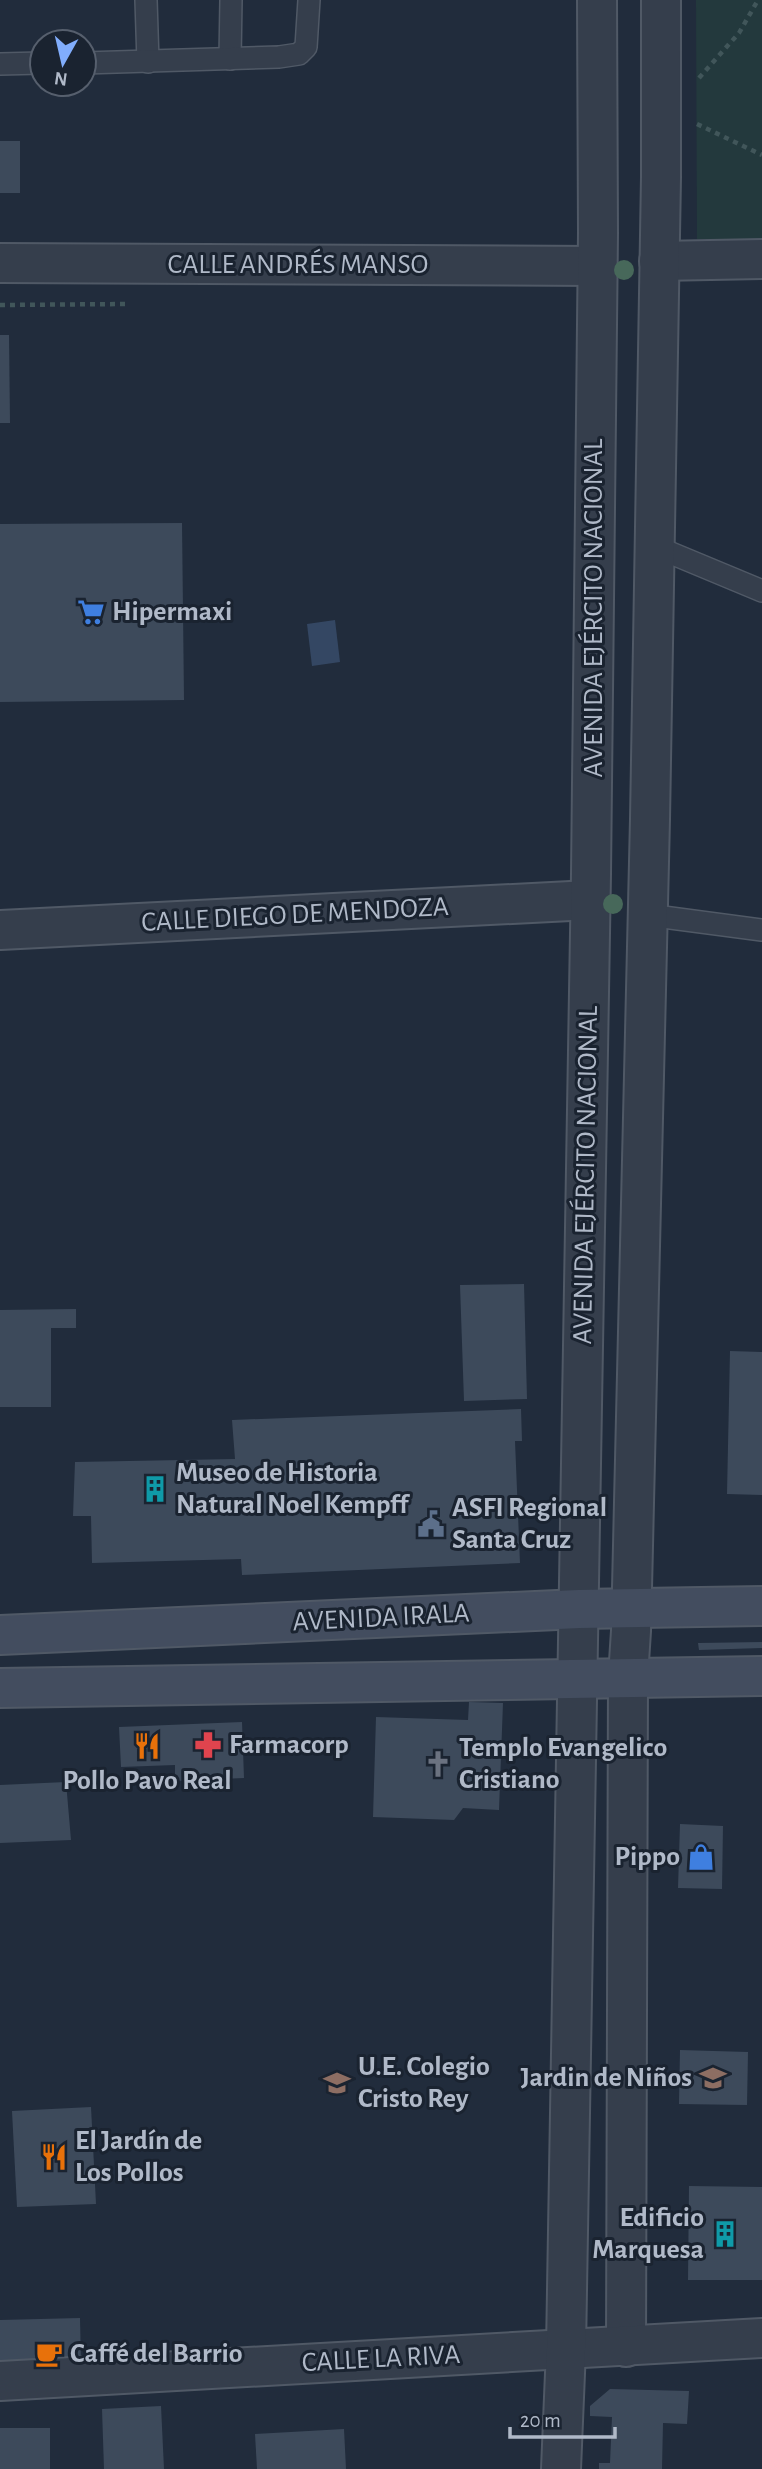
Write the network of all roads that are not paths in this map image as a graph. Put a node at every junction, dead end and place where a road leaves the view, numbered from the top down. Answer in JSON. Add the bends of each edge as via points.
{"nodes":[{"id":1,"x":146,"y":0,"type":"edge"},
{"id":2,"x":231,"y":0,"type":"edge"},
{"id":3,"x":309,"y":0,"type":"edge"},
{"id":4,"x":597,"y":0,"type":"edge"},
{"id":5,"x":661,"y":0,"type":"edge"},
{"id":6,"x":230,"y":59,"type":"junction"},
{"id":7,"x":148,"y":62,"type":"junction"},
{"id":8,"x":28,"y":63,"type":"edge"},
{"id":9,"x":98,"y":63,"type":"edge"},
{"id":10,"x":0,"y":64,"type":"edge"},
{"id":11,"x":762,"y":258,"type":"edge"},
{"id":12,"x":659,"y":259,"type":"junction"},
{"id":13,"x":597,"y":260,"type":"junction"},
{"id":14,"x":0,"y":263,"type":"edge"},
{"id":15,"x":654,"y":546,"type":"junction"},
{"id":16,"x":762,"y":591,"type":"edge"},
{"id":17,"x":649,"y":876,"type":"junction"},
{"id":18,"x":590,"y":902,"type":"junction"},
{"id":19,"x":648,"y":925,"type":"junction"},
{"id":20,"x":0,"y":930,"type":"edge"},
{"id":21,"x":762,"y":930,"type":"edge"},
{"id":22,"x":762,"y":1606,"type":"edge"},
{"id":23,"x":579,"y":1609,"type":"junction"},
{"id":24,"x":631,"y":1609,"type":"junction"},
{"id":25,"x":0,"y":1635,"type":"edge"},
{"id":26,"x":762,"y":1676,"type":"edge"},
{"id":27,"x":628,"y":1677,"type":"junction"},
{"id":28,"x":576,"y":1678,"type":"junction"},
{"id":29,"x":0,"y":1688,"type":"edge"},
{"id":30,"x":762,"y":2338,"type":"edge"},
{"id":31,"x":626,"y":2347,"type":"junction"},
{"id":32,"x":566,"y":2349,"type":"junction"},
{"id":33,"x":0,"y":2381,"type":"edge"},
{"id":34,"x":561,"y":2469,"type":"edge"}],
"edges":[{"from":1,"to":7,"type":"lane"},
{"from":2,"to":6,"type":"lane"},
{"from":3,"to":6,"type":"lane","via":[[306,47],[299,54]]},
{"from":4,"to":13,"type":"street","name":"AVENIDA EJÉRCITO NACIONAL"},
{"from":5,"to":12,"type":"street","name":"AVENIDA EJÉRCITO NACIONAL"},
{"from":6,"to":7,"type":"lane"},
{"from":7,"to":9,"type":"lane"},
{"from":8,"to":10,"type":"lane"},
{"from":11,"to":12,"type":"street"},
{"from":12,"to":13,"type":"street","via":[[629,227],[613,228]]},
{"from":12,"to":13,"type":"street","via":[[643,288],[627,289],[611,287]]},
{"from":12,"to":15,"type":"street","name":"AVENIDA EJÉRCITO NACIONAL"},
{"from":13,"to":14,"type":"street","name":"CALLE ANDRÉS MANSO"},
{"from":13,"to":18,"type":"street","name":"AVENIDA EJÉRCITO NACIONAL"},
{"from":15,"to":16,"type":"lane"},
{"from":15,"to":17,"type":"street","name":"AVENIDA EJÉRCITO NACIONAL"},
{"from":17,"to":18,"type":"street","via":[[636,867],[605,866]]},
{"from":17,"to":19,"type":"street","name":"AVENIDA EJÉRCITO NACIONAL"},
{"from":18,"to":19,"type":"street","via":[[603,942],[634,943]]},
{"from":18,"to":20,"type":"street","name":"CALLE DIEGO DE MENDOZA"},
{"from":18,"to":23,"type":"street","name":"AVENIDA EJÉRCITO NACIONAL"},
{"from":19,"to":21,"type":"lane"},
{"from":19,"to":24,"type":"street","name":"AVENIDA EJÉRCITO NACIONAL"},
{"from":22,"to":24,"type":"main road","name":"AVENIDA IRALA"},
{"from":23,"to":24,"type":"main road","name":"AVENIDA IRALA"},
{"from":23,"to":25,"type":"main road","name":"AVENIDA IRALA"},
{"from":23,"to":28,"type":"street","name":"AVENIDA EJÉRCITO NACIONAL"},
{"from":24,"to":27,"type":"street","name":"AVENIDA EJÉRCITO NACIONAL"},
{"from":26,"to":27,"type":"main road"},
{"from":27,"to":28,"type":"main road"},
{"from":27,"to":31,"type":"street","name":"AVENIDA EJÉRCITO NACIONAL"},
{"from":28,"to":29,"type":"main road"},
{"from":28,"to":32,"type":"street","name":"AVENIDA EJÉRCITO NACIONAL"},
{"from":30,"to":31,"type":"street","name":"CALLE LA RIVA"},
{"from":31,"to":32,"type":"street","name":"CALLE LA RIVA"},
{"from":32,"to":33,"type":"street","name":"CALLE LA RIVA"},
{"from":32,"to":34,"type":"street","name":"AVENIDA EJÉRCITO NACIONAL"}]}
